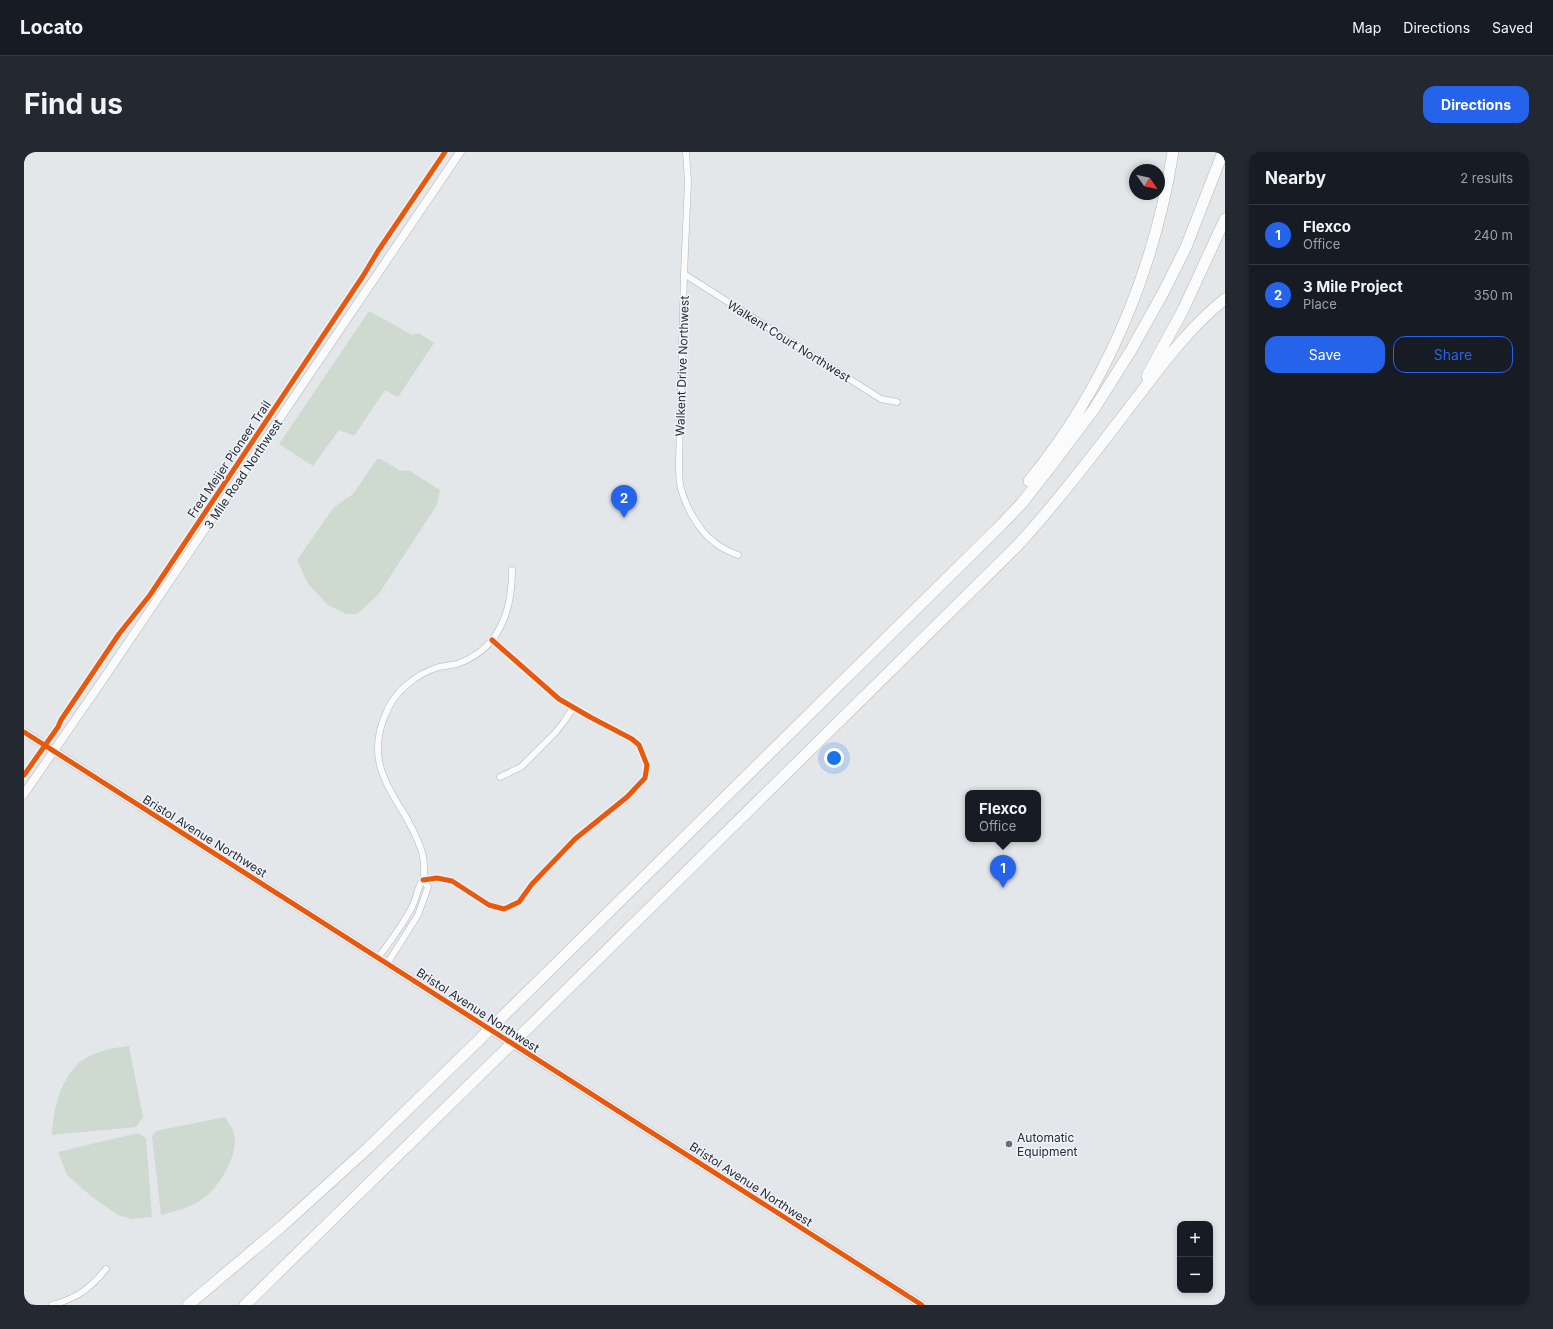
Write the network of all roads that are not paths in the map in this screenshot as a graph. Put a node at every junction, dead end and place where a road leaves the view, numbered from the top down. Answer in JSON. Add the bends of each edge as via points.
{"nodes":[{"id":1,"x":460,"y":152,"type":"edge"},
{"id":2,"x":686,"y":152,"type":"edge"},
{"id":3,"x":1173,"y":152,"type":"edge"},
{"id":4,"x":1224,"y":152,"type":"edge"},
{"id":5,"x":1225,"y":219,"type":"edge"},
{"id":6,"x":684,"y":274,"type":"junction"},
{"id":7,"x":1225,"y":299,"type":"edge"},
{"id":8,"x":897,"y":402,"type":"dead end"},
{"id":9,"x":1101,"y":445,"type":"junction"},
{"id":10,"x":738,"y":555,"type":"dead end"},
{"id":11,"x":512,"y":570,"type":"dead end"},
{"id":12,"x":953,"y":573,"type":"junction"},
{"id":13,"x":492,"y":640,"type":"junction"},
{"id":14,"x":573,"y":708,"type":"junction"},
{"id":15,"x":24,"y":732,"type":"edge"},
{"id":16,"x":54,"y":751,"type":"junction"},
{"id":17,"x":500,"y":777,"type":"dead end"},
{"id":18,"x":24,"y":794,"type":"edge"},
{"id":19,"x":423,"y":880,"type":"junction"},
{"id":20,"x":378,"y":958,"type":"junction"},
{"id":21,"x":387,"y":964,"type":"junction"},
{"id":22,"x":106,"y":1269,"type":"dead end"},
{"id":23,"x":24,"y":1304,"type":"edge"},
{"id":24,"x":29,"y":1305,"type":"edge"},
{"id":25,"x":52,"y":1305,"type":"edge"},
{"id":26,"x":188,"y":1305,"type":"edge"},
{"id":27,"x":245,"y":1305,"type":"edge"},
{"id":28,"x":922,"y":1305,"type":"edge"}],
"edges":[{"from":1,"to":16,"type":"street","name":"3 Mile Road Northwest"},
{"from":2,"to":6,"type":"street","name":"Walkent Drive Northwest","via":[[688,181]]},
{"from":3,"to":12,"type":"highway","via":[[1164,199],[1145,270],[1096,380],[1072,422],[1042,465]]},
{"from":4,"to":12,"type":"highway","via":[[1186,247],[1141,333],[1108,388],[1022,503]]},
{"from":5,"to":9,"type":"highway","via":[[1202,272],[1170,334]]},
{"from":6,"to":8,"type":"street","name":"Walkent Court Northwest","via":[[881,399]]},
{"from":6,"to":10,"type":"street","name":"Walkent Drive Northwest","via":[[680,484],[689,510],[703,530],[713,542]]},
{"from":7,"to":9,"type":"highway","via":[[1175,348]]},
{"from":9,"to":27,"type":"highway","bridge":true,"via":[[1039,522],[994,570]]},
{"from":11,"to":13,"type":"street","via":[[509,608],[500,630]]},
{"from":12,"to":26,"type":"highway","bridge":true,"via":[[368,1148],[282,1226]]},
{"from":13,"to":14,"type":"street","via":[[559,700]]},
{"from":13,"to":19,"type":"street","via":[[466,660],[425,673],[411,681],[392,701],[381,726],[378,742],[379,759],[385,783],[414,831],[421,848],[424,863]]},
{"from":14,"to":17,"type":"street","via":[[554,733],[520,766]]},
{"from":14,"to":19,"type":"street","via":[[632,738],[644,755],[647,765],[645,778],[627,797],[575,839],[532,884],[519,902],[504,909],[489,905],[452,881],[437,878]]},
{"from":15,"to":16,"type":"street","name":"Bristol Avenue Northwest"},
{"from":16,"to":18,"type":"street","name":"3 Mile Road Northwest"},
{"from":16,"to":20,"type":"street","name":"Bristol Avenue Northwest"},
{"from":19,"to":20,"type":"street","via":[[414,904]]},
{"from":19,"to":21,"type":"street","via":[[428,888],[418,915]]},
{"from":20,"to":21,"type":"street","name":"Bristol Avenue Northwest"},
{"from":21,"to":28,"type":"street","name":"Bristol Avenue Northwest"},
{"from":22,"to":25,"type":"street","via":[[85,1292]]},
{"from":23,"to":24,"type":"street"}]}
